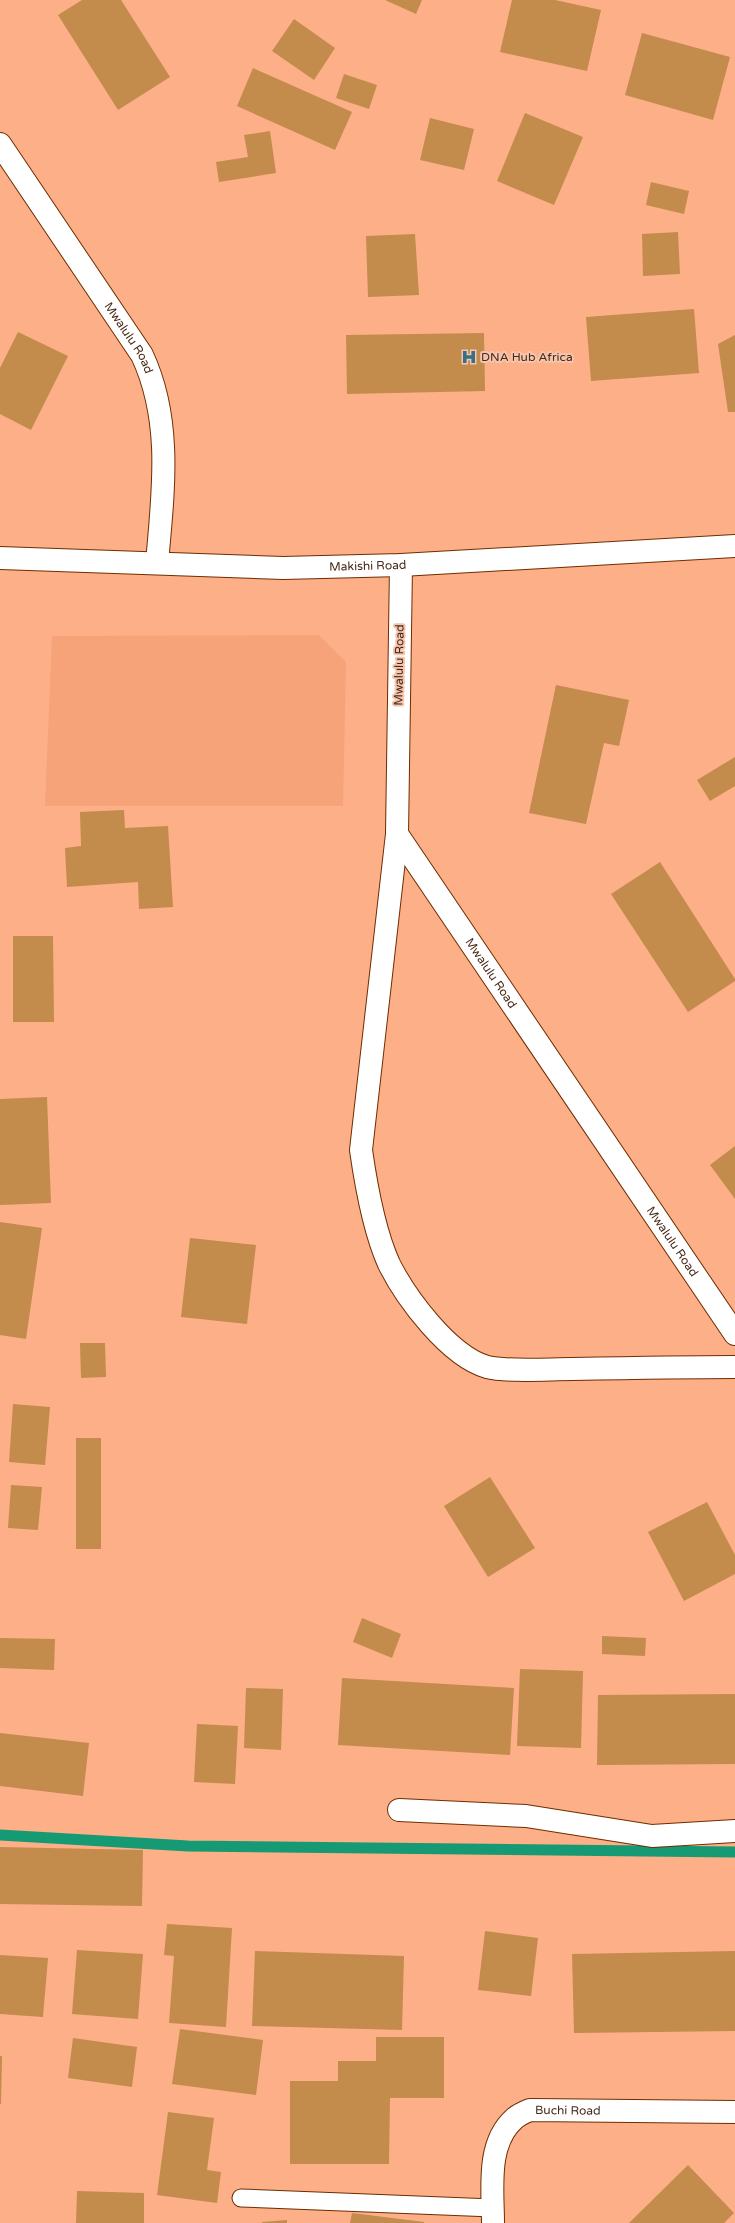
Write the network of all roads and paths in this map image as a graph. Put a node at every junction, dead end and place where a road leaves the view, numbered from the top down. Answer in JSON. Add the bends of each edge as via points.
{"nodes":[{"id":1,"x":0,"y":144,"type":"edge"},
{"id":2,"x":735,"y":546,"type":"edge"},
{"id":3,"x":0,"y":558,"type":"edge"},
{"id":4,"x":157,"y":563,"type":"junction"},
{"id":5,"x":400,"y":565,"type":"junction"},
{"id":6,"x":397,"y":834,"type":"junction"},
{"id":7,"x":735,"y":1334,"type":"edge"},
{"id":8,"x":735,"y":1367,"type":"edge"},
{"id":9,"x":399,"y":1810,"type":"dead end"},
{"id":10,"x":735,"y":1830,"type":"edge"},
{"id":11,"x":735,"y":2112,"type":"edge"},
{"id":12,"x":241,"y":2198,"type":"dead end"},
{"id":13,"x":493,"y":2215,"type":"edge"}],
"edges":[{"from":1,"to":4,"type":"street","name":"Mwalulu Road","via":[[142,355],[149,370],[158,399],[165,474]]},
{"from":2,"to":5,"type":"street","name":"Makishi Road"},
{"from":3,"to":4,"type":"street","name":"Makishi Road"},
{"from":4,"to":5,"type":"street","name":"Makishi Road","via":[[283,568]]},
{"from":5,"to":6,"type":"street","name":"Mwalulu Road"},
{"from":6,"to":7,"type":"street","name":"Mwalulu Road"},
{"from":6,"to":8,"type":"street","via":[[361,1150],[366,1191],[389,1264],[408,1294],[440,1335],[462,1355],[488,1367],[529,1370]]},
{"from":9,"to":10,"type":"street","via":[[526,1816],[652,1836]]},
{"from":11,"to":13,"type":"street","name":"Buchi Road","via":[[530,2110],[514,2118],[498,2141],[494,2157]]},
{"from":12,"to":13,"type":"lane"}]}
